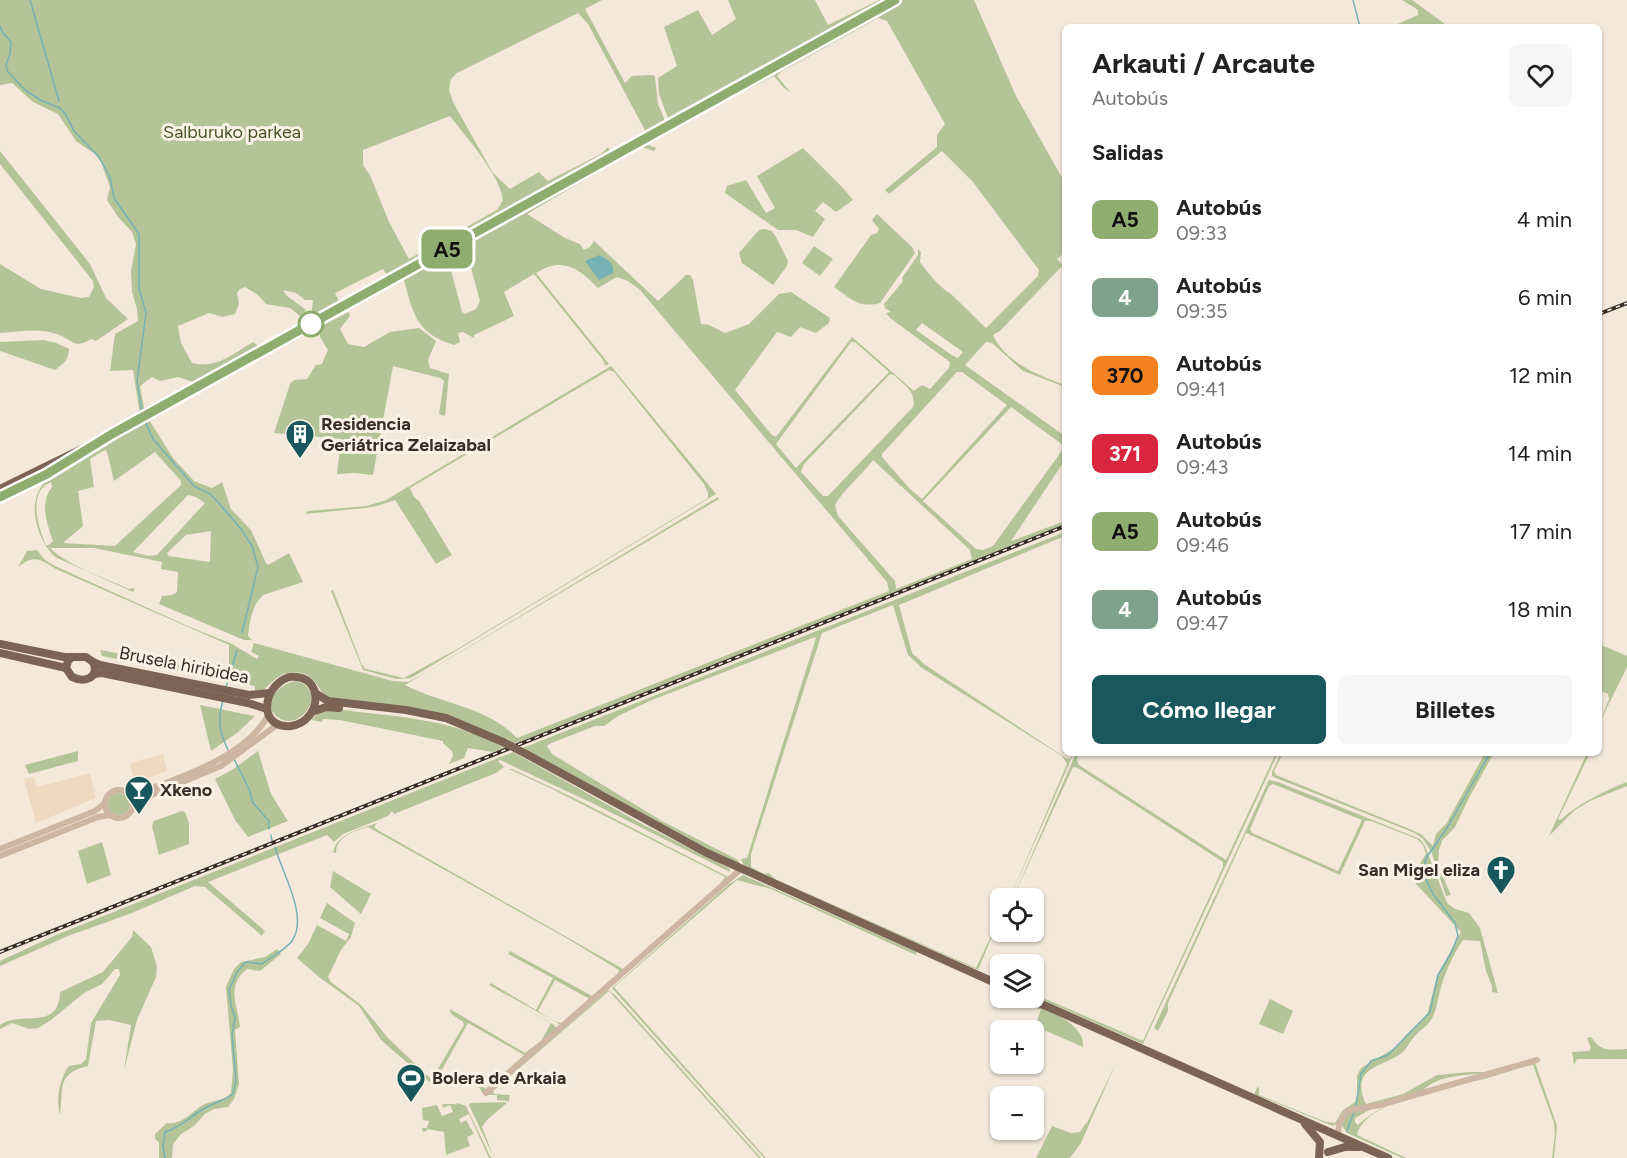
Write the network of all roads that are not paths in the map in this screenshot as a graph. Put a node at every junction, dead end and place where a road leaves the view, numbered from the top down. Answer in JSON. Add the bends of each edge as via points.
{"nodes":[{"id":1,"x":895,"y":0,"type":"edge"},
{"id":2,"x":112,"y":434,"type":"junction"},
{"id":3,"x":0,"y":489,"type":"edge"},
{"id":4,"x":0,"y":497,"type":"edge"},
{"id":5,"x":0,"y":644,"type":"edge"},
{"id":6,"x":0,"y":653,"type":"edge"},
{"id":7,"x":72,"y":657,"type":"junction"},
{"id":8,"x":93,"y":662,"type":"junction"},
{"id":9,"x":66,"y":668,"type":"junction"},
{"id":10,"x":94,"y":674,"type":"junction"},
{"id":11,"x":212,"y":691,"type":"junction"},
{"id":12,"x":269,"y":693,"type":"junction"},
{"id":13,"x":315,"y":693,"type":"junction"},
{"id":14,"x":243,"y":698,"type":"junction"},
{"id":15,"x":268,"y":712,"type":"junction"},
{"id":16,"x":312,"y":712,"type":"junction"},
{"id":17,"x":278,"y":724,"type":"junction"},
{"id":18,"x":472,"y":729,"type":"junction"},
{"id":19,"x":245,"y":745,"type":"junction"},
{"id":20,"x":219,"y":763,"type":"junction"},
{"id":21,"x":129,"y":795,"type":"junction"},
{"id":22,"x":105,"y":803,"type":"junction"},
{"id":23,"x":133,"y":805,"type":"junction"},
{"id":24,"x":111,"y":815,"type":"junction"},
{"id":25,"x":0,"y":849,"type":"edge"},
{"id":26,"x":0,"y":856,"type":"edge"},
{"id":27,"x":741,"y":869,"type":"junction"},
{"id":28,"x":990,"y":981,"type":"edge"},
{"id":29,"x":1044,"y":1005,"type":"edge"},
{"id":30,"x":1537,"y":1059,"type":"dead end"},
{"id":31,"x":486,"y":1094,"type":"dead end"},
{"id":32,"x":1298,"y":1118,"type":"junction"},
{"id":33,"x":1338,"y":1135,"type":"junction"},
{"id":34,"x":1320,"y":1142,"type":"junction"},
{"id":35,"x":1368,"y":1149,"type":"junction"},
{"id":36,"x":1326,"y":1154,"type":"edge"},
{"id":37,"x":1388,"y":1158,"type":"edge"}],
"edges":[{"from":1,"to":2,"type":"main road"},
{"from":2,"to":3,"type":"main road"},
{"from":2,"to":4,"type":"main road"},
{"from":5,"to":7,"type":"main road"},
{"from":6,"to":9,"type":"main road"},
{"from":7,"to":8,"type":"main road","via":[[86,657]]},
{"from":7,"to":9,"type":"main road"},
{"from":8,"to":10,"type":"main road"},
{"from":8,"to":11,"type":"main road","name":"Brusela hiribidea"},
{"from":9,"to":10,"type":"main road","via":[[80,680]]},
{"from":10,"to":11,"type":"main road","name":"Brusela hiribidea"},
{"from":11,"to":14,"type":"main road","name":"Brusela hiribidea"},
{"from":12,"to":13,"type":"main road","via":[[279,682],[294,677],[307,681]]},
{"from":12,"to":14,"type":"main road","name":"Brusela hiribidea"},
{"from":12,"to":15,"type":"main road"},
{"from":13,"to":16,"type":"main road"},
{"from":13,"to":18,"type":"main road","via":[[328,701],[421,712]]},
{"from":14,"to":15,"type":"main road","name":"Brusela hiribidea"},
{"from":15,"to":17,"type":"main road"},
{"from":15,"to":19,"type":"street","via":[[262,726]]},
{"from":16,"to":17,"type":"main road","via":[[297,724]]},
{"from":16,"to":18,"type":"main road","via":[[326,707],[386,713]]},
{"from":17,"to":19,"type":"street"},
{"from":18,"to":27,"type":"main road","bridge":true},
{"from":19,"to":20,"type":"street"},
{"from":20,"to":21,"type":"street"},
{"from":20,"to":23,"type":"street"},
{"from":21,"to":22,"type":"street","via":[[116,790]]},
{"from":21,"to":23,"type":"street"},
{"from":22,"to":24,"type":"street"},
{"from":22,"to":25,"type":"street","via":[[95,811]]},
{"from":23,"to":24,"type":"street","via":[[126,816]]},
{"from":24,"to":26,"type":"street"},
{"from":27,"to":28,"type":"main road"},
{"from":27,"to":31,"type":"street"},
{"from":29,"to":32,"type":"main road"},
{"from":30,"to":33,"type":"street","via":[[1347,1111]]},
{"from":32,"to":33,"type":"main road"},
{"from":32,"to":34,"type":"main road"},
{"from":33,"to":35,"type":"main road"},
{"from":33,"to":36,"type":"main road"},
{"from":34,"to":36,"type":"main road"},
{"from":34,"to":36,"type":"main road"},
{"from":35,"to":36,"type":"main road","via":[[1345,1147]]},
{"from":35,"to":37,"type":"main road"}]}
